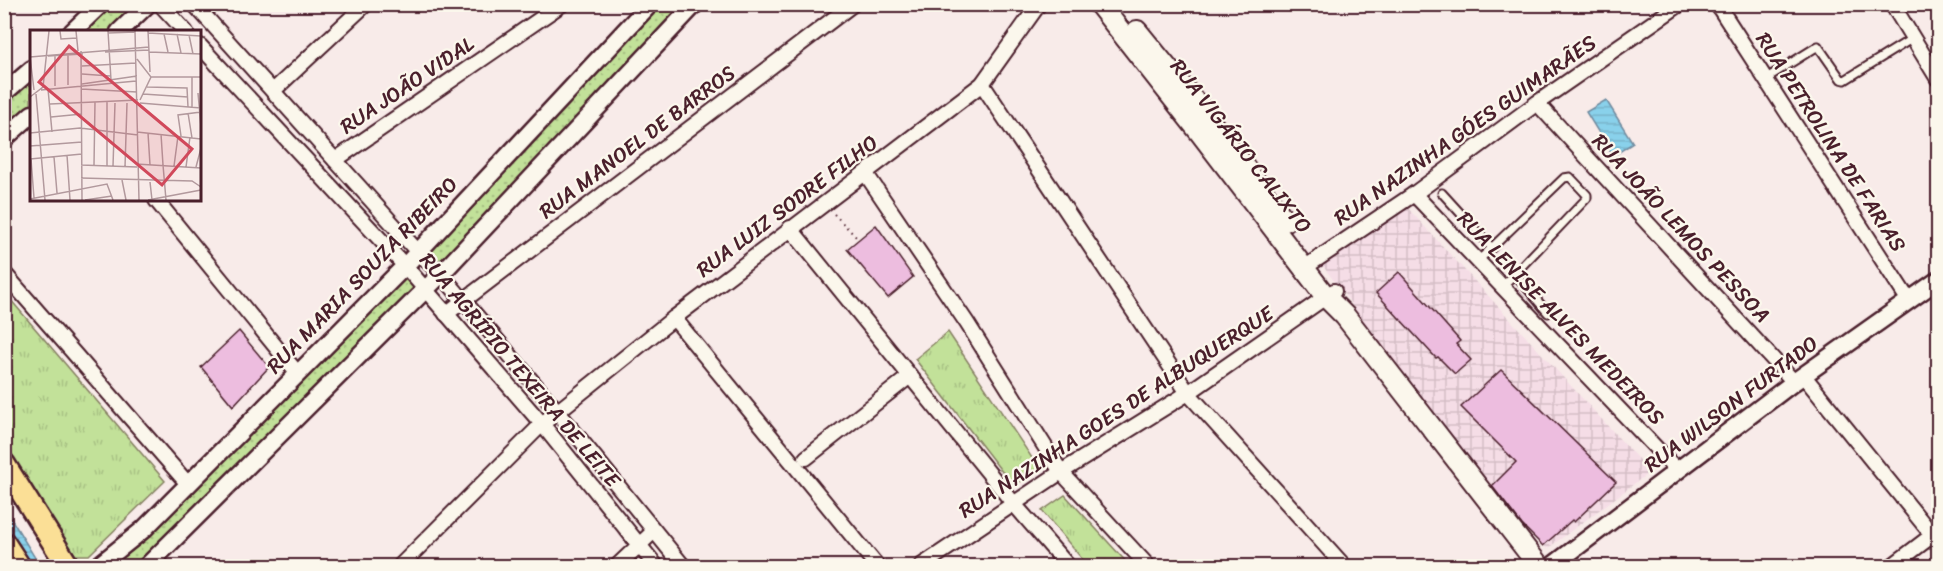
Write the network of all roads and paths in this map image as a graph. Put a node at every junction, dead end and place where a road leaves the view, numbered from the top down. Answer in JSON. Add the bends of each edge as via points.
{"nodes":[{"id":1,"x":101,"y":4,"type":"edge"},
{"id":2,"x":148,"y":4,"type":"edge"},
{"id":3,"x":160,"y":4,"type":"edge"},
{"id":4,"x":194,"y":4,"type":"edge"},
{"id":5,"x":366,"y":4,"type":"edge"},
{"id":6,"x":562,"y":4,"type":"edge"},
{"id":7,"x":650,"y":4,"type":"edge"},
{"id":8,"x":695,"y":4,"type":"edge"},
{"id":9,"x":853,"y":4,"type":"edge"},
{"id":10,"x":1039,"y":4,"type":"edge"},
{"id":11,"x":1099,"y":4,"type":"edge"},
{"id":12,"x":1116,"y":4,"type":"edge"},
{"id":13,"x":1680,"y":4,"type":"edge"},
{"id":14,"x":1717,"y":4,"type":"edge"},
{"id":15,"x":1892,"y":4,"type":"edge"},
{"id":16,"x":74,"y":30,"type":"edge"},
{"id":17,"x":121,"y":30,"type":"edge"},
{"id":18,"x":184,"y":30,"type":"edge"},
{"id":19,"x":1913,"y":38,"type":"junction"},
{"id":20,"x":201,"y":47,"type":"edge"},
{"id":21,"x":30,"y":71,"type":"edge"},
{"id":22,"x":1765,"y":79,"type":"junction"},
{"id":23,"x":1938,"y":79,"type":"edge"},
{"id":24,"x":982,"y":84,"type":"junction"},
{"id":25,"x":273,"y":91,"type":"junction"},
{"id":26,"x":4,"y":93,"type":"edge"},
{"id":27,"x":1537,"y":103,"type":"junction"},
{"id":28,"x":30,"y":116,"type":"edge"},
{"id":29,"x":4,"y":139,"type":"edge"},
{"id":30,"x":335,"y":160,"type":"junction"},
{"id":31,"x":866,"y":174,"type":"junction"},
{"id":32,"x":1442,"y":193,"type":"dead end"},
{"id":33,"x":1414,"y":194,"type":"junction"},
{"id":34,"x":157,"y":201,"type":"edge"},
{"id":35,"x":824,"y":203,"type":"junction"},
{"id":36,"x":790,"y":228,"type":"junction"},
{"id":37,"x":858,"y":239,"type":"dead end"},
{"id":38,"x":1492,"y":248,"type":"junction"},
{"id":39,"x":418,"y":252,"type":"junction"},
{"id":40,"x":1478,"y":261,"type":"junction"},
{"id":41,"x":1309,"y":265,"type":"junction"},
{"id":42,"x":405,"y":266,"type":"junction"},
{"id":43,"x":4,"y":273,"type":"edge"},
{"id":44,"x":441,"y":274,"type":"junction"},
{"id":45,"x":1515,"y":274,"type":"junction"},
{"id":46,"x":1938,"y":280,"type":"edge"},
{"id":47,"x":1502,"y":287,"type":"junction"},
{"id":48,"x":424,"y":291,"type":"junction"},
{"id":49,"x":1330,"y":294,"type":"junction"},
{"id":50,"x":463,"y":300,"type":"junction"},
{"id":51,"x":1909,"y":301,"type":"junction"},
{"id":52,"x":1548,"y":313,"type":"dead end"},
{"id":53,"x":446,"y":314,"type":"junction"},
{"id":54,"x":674,"y":318,"type":"junction"},
{"id":55,"x":298,"y":374,"type":"junction"},
{"id":56,"x":910,"y":376,"type":"junction"},
{"id":57,"x":1798,"y":379,"type":"junction"},
{"id":58,"x":1188,"y":393,"type":"junction"},
{"id":59,"x":558,"y":412,"type":"junction"},
{"id":60,"x":542,"y":424,"type":"junction"},
{"id":61,"x":806,"y":459,"type":"dead end"},
{"id":62,"x":4,"y":464,"type":"edge"},
{"id":63,"x":1678,"y":471,"type":"junction"},
{"id":64,"x":1061,"y":472,"type":"junction"},
{"id":65,"x":188,"y":484,"type":"junction"},
{"id":66,"x":1014,"y":504,"type":"junction"},
{"id":67,"x":654,"y":531,"type":"junction"},
{"id":68,"x":1937,"y":537,"type":"edge"},
{"id":69,"x":4,"y":543,"type":"edge"},
{"id":70,"x":638,"y":545,"type":"junction"},
{"id":71,"x":148,"y":566,"type":"edge"},
{"id":72,"x":19,"y":567,"type":"edge"},
{"id":73,"x":68,"y":567,"type":"edge"},
{"id":74,"x":98,"y":567,"type":"edge"},
{"id":75,"x":400,"y":567,"type":"edge"},
{"id":76,"x":617,"y":567,"type":"edge"},
{"id":77,"x":656,"y":567,"type":"edge"},
{"id":78,"x":683,"y":567,"type":"edge"},
{"id":79,"x":877,"y":567,"type":"edge"},
{"id":80,"x":921,"y":567,"type":"edge"},
{"id":81,"x":1068,"y":567,"type":"edge"},
{"id":82,"x":1148,"y":567,"type":"edge"},
{"id":83,"x":1344,"y":567,"type":"edge"},
{"id":84,"x":1539,"y":567,"type":"edge"},
{"id":85,"x":1552,"y":567,"type":"edge"},
{"id":86,"x":1892,"y":567,"type":"edge"}],
"edges":[{"from":1,"to":16,"type":"street"},
{"from":2,"to":17,"type":"street"},
{"from":3,"to":18,"type":"street"},
{"from":4,"to":25,"type":"street","name":"RUA AGRÍPIO TEXEIRA DE LEITE"},
{"from":5,"to":25,"type":"street"},
{"from":6,"to":30,"type":"street","name":"RUA JOÃO VIDAL"},
{"from":7,"to":39,"type":"street","name":"RUA MARIA SOUZA RIBEIRO"},
{"from":8,"to":44,"type":"street"},
{"from":9,"to":50,"type":"street","name":"RUA MANOEL DE BARROS"},
{"from":10,"to":24,"type":"street","name":"RUA LUIZ SODRE FILHO"},
{"from":11,"to":41,"type":"main road","name":"RUA VIGÁRIO CALIXTO"},
{"from":12,"to":41,"type":"main road","name":"RUA VIGÁRIO CALIXTO","via":[[1200,107]]},
{"from":13,"to":27,"type":"street","name":"RUA NAZINHA GÓES GUIMARÃES"},
{"from":14,"to":22,"type":"street","name":"RUA PETROLINA DE FARIAS"},
{"from":15,"to":19,"type":"street"},
{"from":19,"to":22,"type":"lane","via":[[1844,81],[1818,45]]},
{"from":19,"to":23,"type":"street"},
{"from":20,"to":42,"type":"street","name":"RUA AGRÍPIO TEXEIRA DE LEITE"},
{"from":21,"to":26,"type":"street"},
{"from":22,"to":51,"type":"street","name":"RUA PETROLINA DE FARIAS"},
{"from":24,"to":31,"type":"street","name":"RUA LUIZ SODRE FILHO"},
{"from":24,"to":58,"type":"street"},
{"from":25,"to":30,"type":"street","name":"RUA AGRÍPIO TEXEIRA DE LEITE"},
{"from":27,"to":33,"type":"street","name":"RUA NAZINHA GÓES GUIMARÃES"},
{"from":27,"to":57,"type":"street","name":"RUA JOÃO LEMOS PESSOA"},
{"from":28,"to":29,"type":"street"},
{"from":30,"to":39,"type":"street","name":"RUA AGRÍPIO TEXEIRA DE LEITE"},
{"from":31,"to":35,"type":"street","name":"RUA LUIZ SODRE FILHO"},
{"from":31,"to":64,"type":"street"},
{"from":32,"to":38,"type":"lane"},
{"from":33,"to":40,"type":"street","name":"RUA LENISE ALVES MEDEIROS"},
{"from":33,"to":41,"type":"street","name":"RUA NAZINHA GÓES GUIMARÃES"},
{"from":34,"to":55,"type":"street"},
{"from":35,"to":36,"type":"street","name":"RUA LUIZ SODRE FILHO"},
{"from":35,"to":37,"type":"path"},
{"from":36,"to":54,"type":"street","name":"RUA LUIZ SODRE FILHO"},
{"from":36,"to":56,"type":"street"},
{"from":38,"to":40,"type":"lane"},
{"from":38,"to":45,"type":"lane","via":[[1564,178],[1570,177],[1587,195]]},
{"from":39,"to":42,"type":"street","name":"RUA MARIA SOUZA RIBEIRO"},
{"from":39,"to":44,"type":"street","name":"RUA AGRÍPIO TEXEIRA DE LEITE"},
{"from":40,"to":47,"type":"street","name":"RUA LENISE ALVES MEDEIROS"},
{"from":41,"to":49,"type":"main road","name":"RUA VIGÁRIO CALIXTO"},
{"from":42,"to":48,"type":"street","name":"RUA AGRÍPIO TEXEIRA DE LEITE"},
{"from":42,"to":55,"type":"street","name":"RUA MARIA SOUZA RIBEIRO"},
{"from":43,"to":65,"type":"street"},
{"from":44,"to":48,"type":"street"},
{"from":44,"to":50,"type":"street","name":"RUA AGRÍPIO TEXEIRA DE LEITE"},
{"from":45,"to":47,"type":"lane"},
{"from":45,"to":52,"type":"lane"},
{"from":46,"to":51,"type":"street","name":"RUA WILSON FURTADO"},
{"from":47,"to":63,"type":"street","name":"RUA LENISE ALVES MEDEIROS"},
{"from":48,"to":53,"type":"street","name":"RUA AGRÍPIO TEXEIRA DE LEITE"},
{"from":48,"to":71,"type":"street"},
{"from":49,"to":58,"type":"street","name":"RUA NAZINHA GOES DE ALBUQUERQUE"},
{"from":49,"to":84,"type":"main road","name":"RUA VIGÁRIO CALIXTO"},
{"from":50,"to":53,"type":"street","name":"RUA MANOEL DE BARROS"},
{"from":50,"to":59,"type":"street","name":"RUA AGRÍPIO TEXEIRA DE LEITE"},
{"from":51,"to":57,"type":"street","name":"RUA WILSON FURTADO"},
{"from":53,"to":60,"type":"street","name":"RUA AGRÍPIO TEXEIRA DE LEITE"},
{"from":54,"to":59,"type":"street","name":"RUA LUIZ SODRE FILHO"},
{"from":54,"to":79,"type":"street"},
{"from":55,"to":65,"type":"street","name":"RUA MARIA SOUZA RIBEIRO"},
{"from":56,"to":61,"type":"street"},
{"from":56,"to":66,"type":"street"},
{"from":57,"to":63,"type":"street","name":"RUA WILSON FURTADO"},
{"from":57,"to":68,"type":"street","name":"RUA JOÃO LEMOS PESSOA"},
{"from":58,"to":64,"type":"street","name":"RUA NAZINHA GOES DE ALBUQUERQUE"},
{"from":58,"to":83,"type":"street"},
{"from":59,"to":60,"type":"street","name":"RUA LUIZ SODRE FILHO"},
{"from":59,"to":67,"type":"street","name":"RUA AGRÍPIO TEXEIRA DE LEITE"},
{"from":60,"to":70,"type":"street","name":"RUA AGRÍPIO TEXEIRA DE LEITE"},
{"from":60,"to":75,"type":"street","name":"RUA LUIZ SODRE FILHO"},
{"from":62,"to":73,"type":"main road"},
{"from":63,"to":85,"type":"street","name":"RUA WILSON FURTADO"},
{"from":64,"to":66,"type":"street","name":"RUA NAZINHA GOES DE ALBUQUERQUE"},
{"from":64,"to":82,"type":"street"},
{"from":65,"to":74,"type":"street","name":"RUA MARIA SOUZA RIBEIRO","via":[[144,529]]},
{"from":66,"to":80,"type":"street","name":"RUA NAZINHA GOES DE ALBUQUERQUE"},
{"from":66,"to":81,"type":"street"},
{"from":67,"to":70,"type":"street"},
{"from":67,"to":78,"type":"street","name":"RUA AGRÍPIO TEXEIRA DE LEITE"},
{"from":68,"to":86,"type":"street"},
{"from":69,"to":72,"type":"main road"},
{"from":70,"to":76,"type":"street"},
{"from":70,"to":77,"type":"street","name":"RUA AGRÍPIO TEXEIRA DE LEITE"}]}
